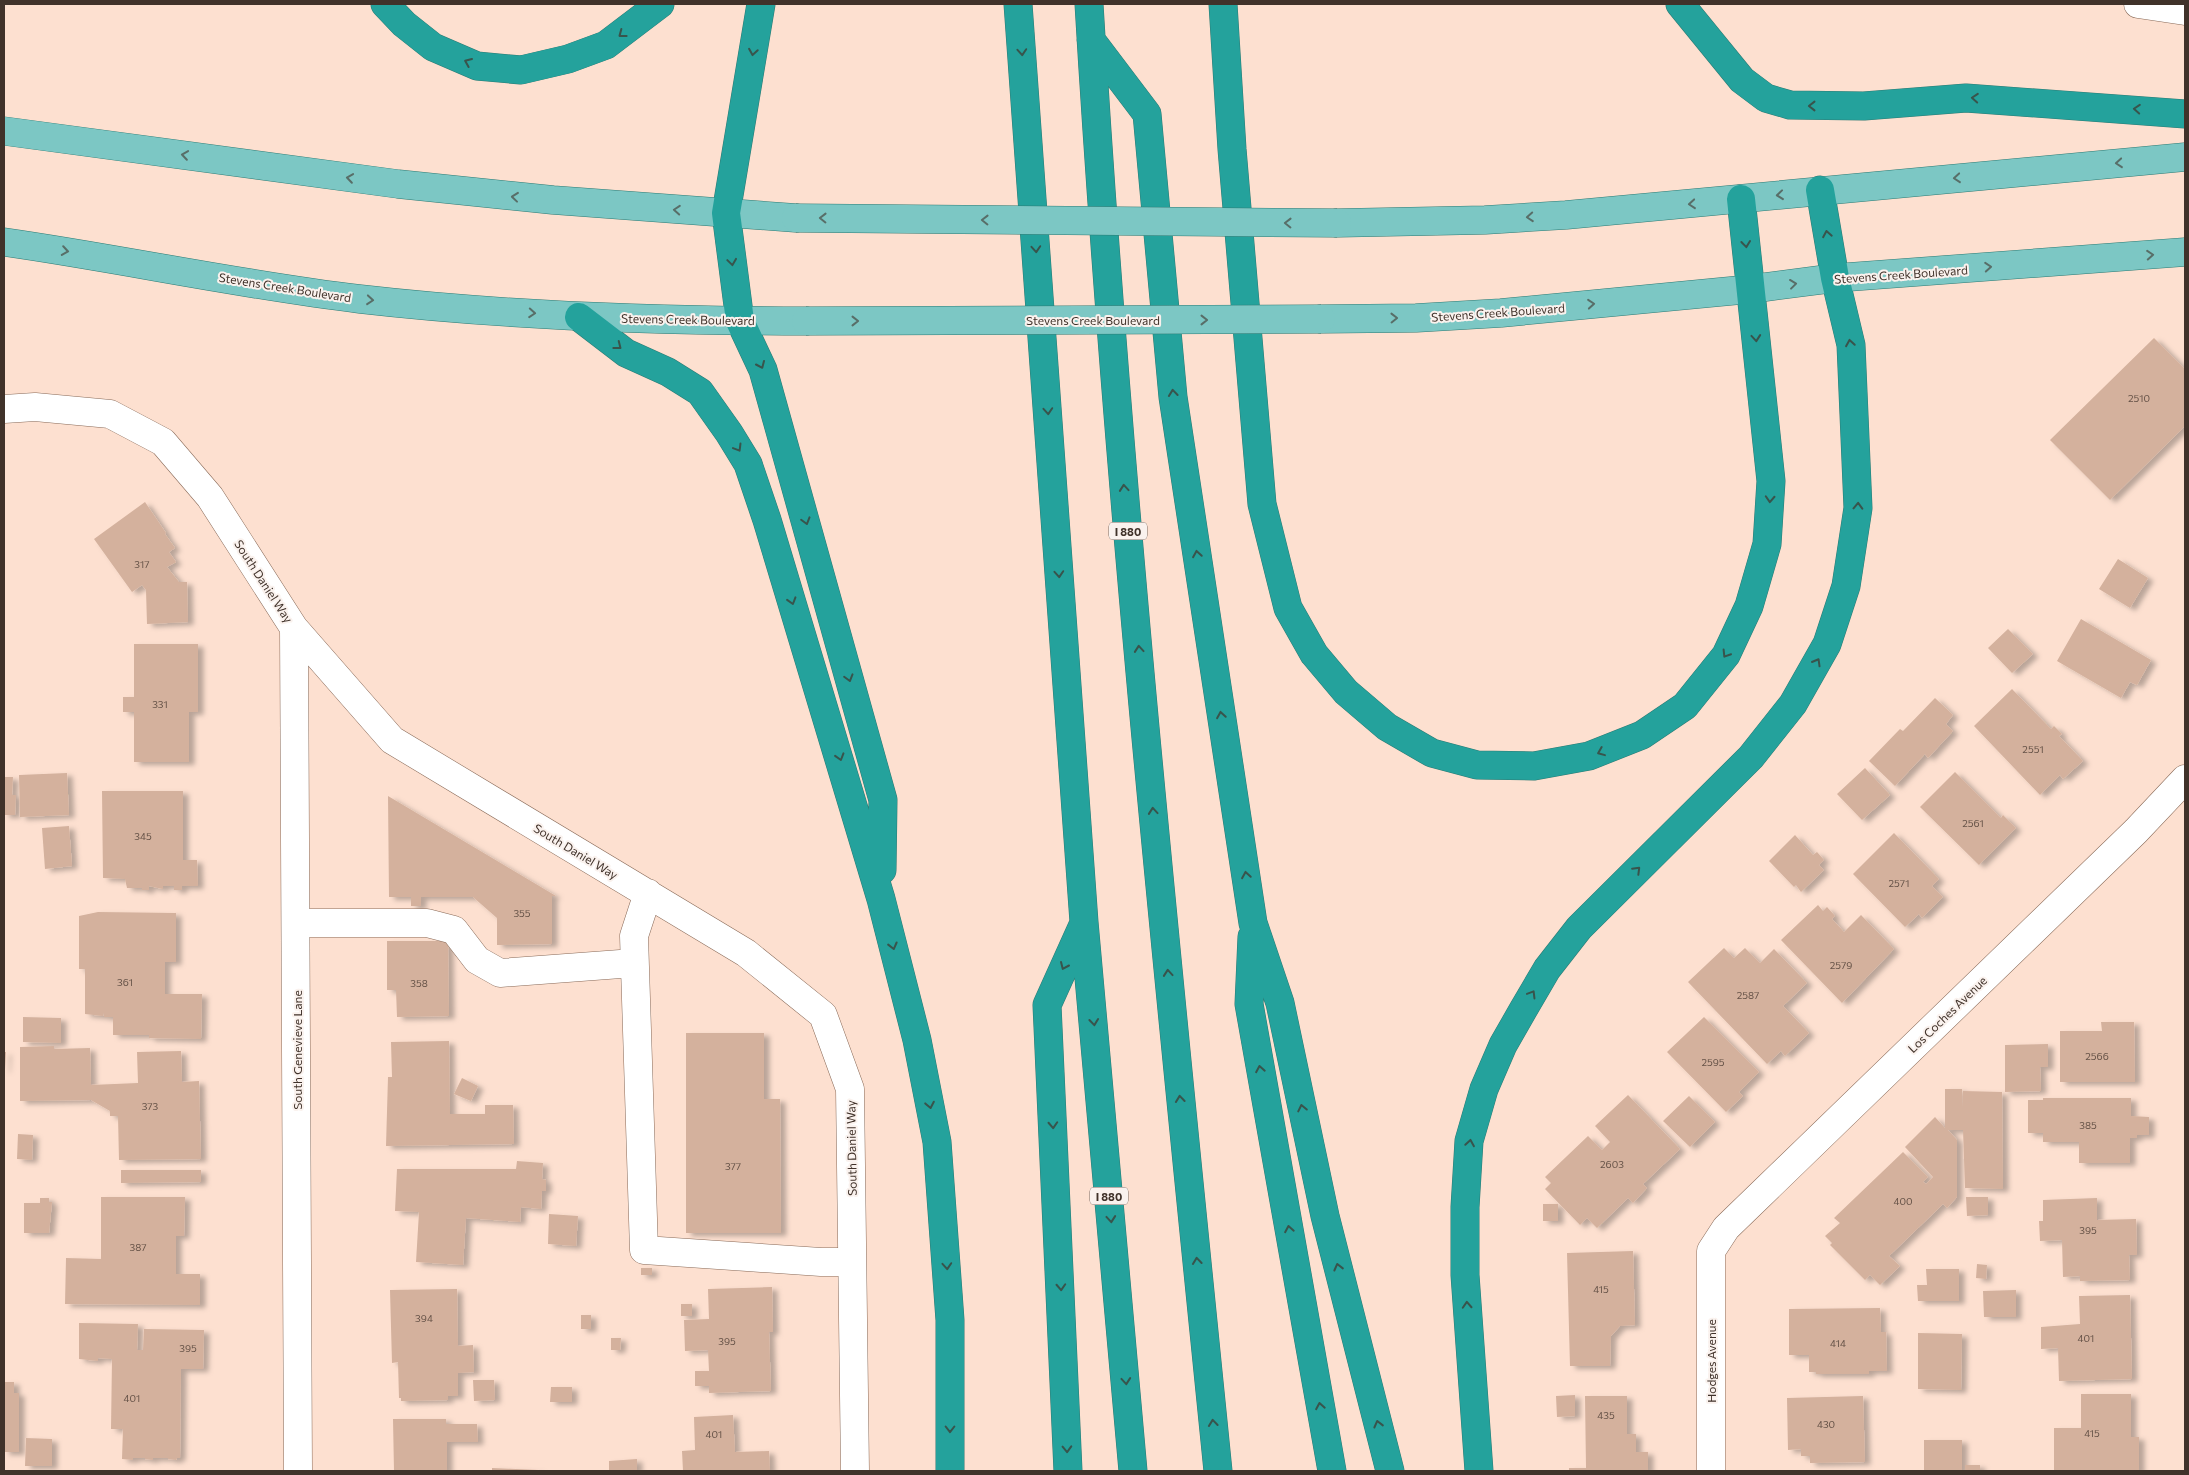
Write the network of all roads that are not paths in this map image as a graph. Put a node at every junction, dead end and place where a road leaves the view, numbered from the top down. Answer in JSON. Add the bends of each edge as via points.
{"nodes":[{"id":1,"x":385,"y":4,"type":"edge"},
{"id":2,"x":660,"y":4,"type":"edge"},
{"id":3,"x":761,"y":4,"type":"edge"},
{"id":4,"x":1018,"y":4,"type":"edge"},
{"id":5,"x":1089,"y":4,"type":"edge"},
{"id":6,"x":1223,"y":4,"type":"edge"},
{"id":7,"x":1680,"y":4,"type":"edge"},
{"id":8,"x":2138,"y":4,"type":"edge"},
{"id":9,"x":2185,"y":11,"type":"edge"},
{"id":10,"x":1091,"y":40,"type":"junction"},
{"id":11,"x":2185,"y":114,"type":"edge"},
{"id":12,"x":4,"y":131,"type":"edge"},
{"id":13,"x":2185,"y":157,"type":"edge"},
{"id":14,"x":1820,"y":190,"type":"junction"},
{"id":15,"x":1741,"y":199,"type":"junction"},
{"id":16,"x":726,"y":213,"type":"junction"},
{"id":17,"x":4,"y":242,"type":"edge"},
{"id":18,"x":2185,"y":252,"type":"edge"},
{"id":19,"x":1835,"y":278,"type":"junction"},
{"id":20,"x":1751,"y":289,"type":"junction"},
{"id":21,"x":579,"y":317,"type":"junction"},
{"id":22,"x":740,"y":321,"type":"junction"},
{"id":23,"x":4,"y":409,"type":"edge"},
{"id":24,"x":294,"y":628,"type":"junction"},
{"id":25,"x":2185,"y":778,"type":"edge"},
{"id":26,"x":648,"y":894,"type":"junction"},
{"id":27,"x":882,"y":899,"type":"junction"},
{"id":28,"x":1084,"y":922,"type":"junction"},
{"id":29,"x":296,"y":923,"type":"junction"},
{"id":30,"x":1253,"y":924,"type":"junction"},
{"id":31,"x":634,"y":963,"type":"junction"},
{"id":32,"x":1711,"y":1252,"type":"joint"},
{"id":33,"x":852,"y":1262,"type":"junction"},
{"id":34,"x":1470,"y":1354,"type":"junction"},
{"id":35,"x":298,"y":1471,"type":"edge"},
{"id":36,"x":854,"y":1471,"type":"edge"},
{"id":37,"x":950,"y":1471,"type":"edge"},
{"id":38,"x":1068,"y":1471,"type":"edge"},
{"id":39,"x":1133,"y":1471,"type":"edge"},
{"id":40,"x":1218,"y":1471,"type":"edge"},
{"id":41,"x":1332,"y":1471,"type":"edge"},
{"id":42,"x":1390,"y":1471,"type":"edge"},
{"id":43,"x":1479,"y":1471,"type":"edge"},
{"id":44,"x":1495,"y":1471,"type":"edge"},
{"id":45,"x":1711,"y":1471,"type":"edge"}],
"edges":[{"from":2,"to":1,"type":"highway","one_way":true,"via":[[606,45],[568,59],[521,70],[477,66],[433,47]]},
{"from":3,"to":16,"type":"highway","one_way":true},
{"from":4,"to":28,"type":"highway","number":"I 880","one_way":true},
{"from":5,"to":10,"type":"highway","number":"I 880"},
{"from":20,"to":6,"type":"highway","one_way":true,"via":[[1771,481],[1767,544],[1749,606],[1726,655],[1685,706],[1642,735],[1589,756],[1534,766],[1477,765],[1432,753],[1387,727],[1346,692],[1314,654],[1288,608],[1262,504]]},
{"from":11,"to":7,"type":"highway","one_way":true,"via":[[1966,98],[1864,106],[1790,105],[1766,98],[1742,80]]},
{"from":8,"to":9,"type":"street"},
{"from":30,"to":10,"type":"highway","one_way":true,"via":[[1174,397],[1147,114]]},
{"from":40,"to":10,"type":"highway","number":"I 880","one_way":true,"via":[[1117,406]]},
{"from":16,"to":12,"type":"main road","one_way":true,"via":[[398,184]]},
{"from":13,"to":14,"type":"main road","one_way":true},
{"from":14,"to":15,"type":"main road","one_way":true},
{"from":19,"to":14,"type":"highway","one_way":true},
{"from":15,"to":16,"type":"main road","one_way":true,"bridge":true,"via":[[1485,220],[1336,223],[796,218]]},
{"from":15,"to":20,"type":"highway","one_way":true},
{"from":16,"to":22,"type":"highway","one_way":true},
{"from":17,"to":21,"type":"main road","name":"Stevens Creek Boulevard","one_way":true,"via":[[361,299]]},
{"from":19,"to":18,"type":"main road","name":"Stevens Creek Boulevard","one_way":true},
{"from":20,"to":19,"type":"main road","name":"Stevens Creek Boulevard","one_way":true},
{"from":34,"to":19,"type":"highway","one_way":true,"via":[[1465,1275],[1469,1141],[1484,1089],[1503,1045],[1547,969],[1579,928],[1751,757],[1793,704],[1827,644],[1846,586],[1858,508],[1851,345]]},
{"from":22,"to":20,"type":"main road","name":"Stevens Creek Boulevard","one_way":true,"bridge":true,"via":[[1416,318]]},
{"from":21,"to":22,"type":"main road","name":"Stevens Creek Boulevard"},
{"from":21,"to":27,"type":"highway","one_way":true,"via":[[626,353],[668,372],[700,392],[748,464]]},
{"from":22,"to":27,"type":"highway","one_way":true,"via":[[763,370],[884,800]]},
{"from":23,"to":24,"type":"street","name":"South Daniel Way","via":[[35,407],[110,414],[163,442],[210,496]]},
{"from":24,"to":26,"type":"street","name":"South Daniel Way","via":[[392,740]]},
{"from":24,"to":29,"type":"street","name":"South Genevieve Lane"},
{"from":25,"to":32,"type":"street","name":"Los Coches Avenue","via":[[2129,838],[1726,1228]]},
{"from":26,"to":31,"type":"street","via":[[634,936]]},
{"from":26,"to":33,"type":"street","name":"South Daniel Way","via":[[746,953],[823,1015],[850,1089]]},
{"from":27,"to":37,"type":"highway","one_way":true,"via":[[917,1040],[937,1142],[950,1320]]},
{"from":28,"to":38,"type":"highway","one_way":true,"via":[[1047,1005]]},
{"from":28,"to":39,"type":"highway","number":"I 880","one_way":true},
{"from":29,"to":31,"type":"street","via":[[427,923],[454,930],[477,960],[500,973]]},
{"from":29,"to":35,"type":"street","name":"South Genevieve Lane"},
{"from":41,"to":30,"type":"highway","one_way":true,"via":[[1249,1004]]},
{"from":42,"to":30,"type":"highway","one_way":true,"via":[[1325,1216],[1280,1003]]},
{"from":31,"to":33,"type":"street","via":[[644,1250]]},
{"from":32,"to":45,"type":"street","name":"Hodges Avenue"},
{"from":33,"to":36,"type":"street","name":"South Daniel Way"},
{"from":34,"to":43,"type":"highway"},
{"from":34,"to":44,"type":"highway"}]}
